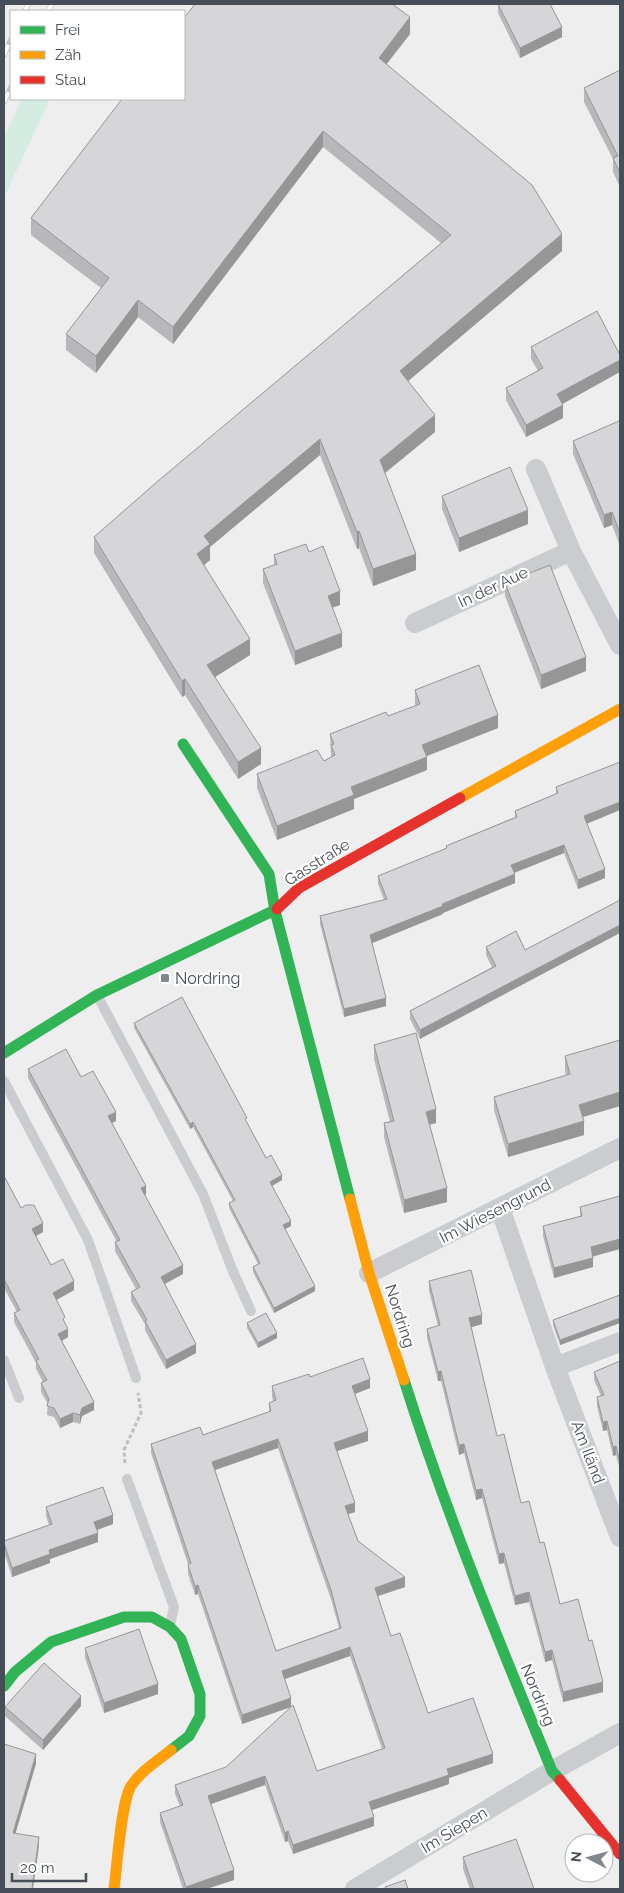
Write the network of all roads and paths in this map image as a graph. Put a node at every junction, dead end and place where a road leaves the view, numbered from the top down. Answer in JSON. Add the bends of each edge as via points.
{"nodes":[{"id":1,"x":536,"y":470,"type":"dead end"},
{"id":2,"x":571,"y":551,"type":"junction"},
{"id":3,"x":415,"y":623,"type":"dead end"},
{"id":4,"x":620,"y":644,"type":"edge"},
{"id":5,"x":620,"y":709,"type":"edge"},
{"id":6,"x":183,"y":744,"type":"dead end"},
{"id":7,"x":275,"y":911,"type":"junction"},
{"id":8,"x":98,"y":996,"type":"junction"},
{"id":9,"x":4,"y":1053,"type":"edge"},
{"id":10,"x":4,"y":1081,"type":"edge"},
{"id":11,"x":620,"y":1148,"type":"edge"},
{"id":12,"x":500,"y":1208,"type":"junction"},
{"id":13,"x":369,"y":1273,"type":"junction"},
{"id":14,"x":251,"y":1311,"type":"dead end"},
{"id":15,"x":620,"y":1342,"type":"edge"},
{"id":16,"x":4,"y":1360,"type":"edge"},
{"id":17,"x":555,"y":1367,"type":"junction"},
{"id":18,"x":136,"y":1378,"type":"joint"},
{"id":19,"x":18,"y":1398,"type":"dead end"},
{"id":20,"x":127,"y":1479,"type":"joint"},
{"id":21,"x":620,"y":1537,"type":"edge"},
{"id":22,"x":170,"y":1627,"type":"junction"},
{"id":23,"x":4,"y":1686,"type":"edge"},
{"id":24,"x":620,"y":1733,"type":"edge"},
{"id":25,"x":552,"y":1771,"type":"junction"},
{"id":26,"x":620,"y":1854,"type":"edge"},
{"id":27,"x":114,"y":1889,"type":"edge"},
{"id":28,"x":355,"y":1889,"type":"edge"}],
"edges":[{"from":1,"to":2,"type":"street"},
{"from":2,"to":3,"type":"street","name":"In der Aue"},
{"from":2,"to":4,"type":"street"},
{"from":5,"to":7,"type":"street","name":"Gasstraße","via":[[300,888]]},
{"from":6,"to":7,"type":"street","name":"Nordring","via":[[269,874]]},
{"from":7,"to":8,"type":"street","name":"Gasstraße"},
{"from":7,"to":13,"type":"street","name":"Nordring"},
{"from":8,"to":9,"type":"street","name":"Gasstraße"},
{"from":8,"to":14,"type":"lane","via":[[202,1194]]},
{"from":10,"to":18,"type":"lane","via":[[88,1240]]},
{"from":11,"to":12,"type":"street","name":"Im Wiesengrund"},
{"from":12,"to":13,"type":"street","name":"Im Wiesengrund"},
{"from":12,"to":17,"type":"street","name":"Am Iländ"},
{"from":13,"to":25,"type":"street","name":"Nordring","via":[[426,1450],[492,1626]]},
{"from":15,"to":17,"type":"street"},
{"from":16,"to":19,"type":"lane"},
{"from":17,"to":21,"type":"street","name":"Am Iländ"},
{"from":18,"to":20,"type":"path","via":[[141,1413],[124,1450]]},
{"from":20,"to":22,"type":"lane","via":[[174,1607]]},
{"from":22,"to":23,"type":"street","via":[[152,1618],[124,1617],[51,1642],[15,1672]]},
{"from":22,"to":27,"type":"street","via":[[181,1639],[200,1694],[200,1716],[189,1736],[145,1770],[130,1788]]},
{"from":24,"to":25,"type":"street"},
{"from":25,"to":26,"type":"street","name":"Nordring"},
{"from":25,"to":28,"type":"street","name":"Im Siepen"}]}
